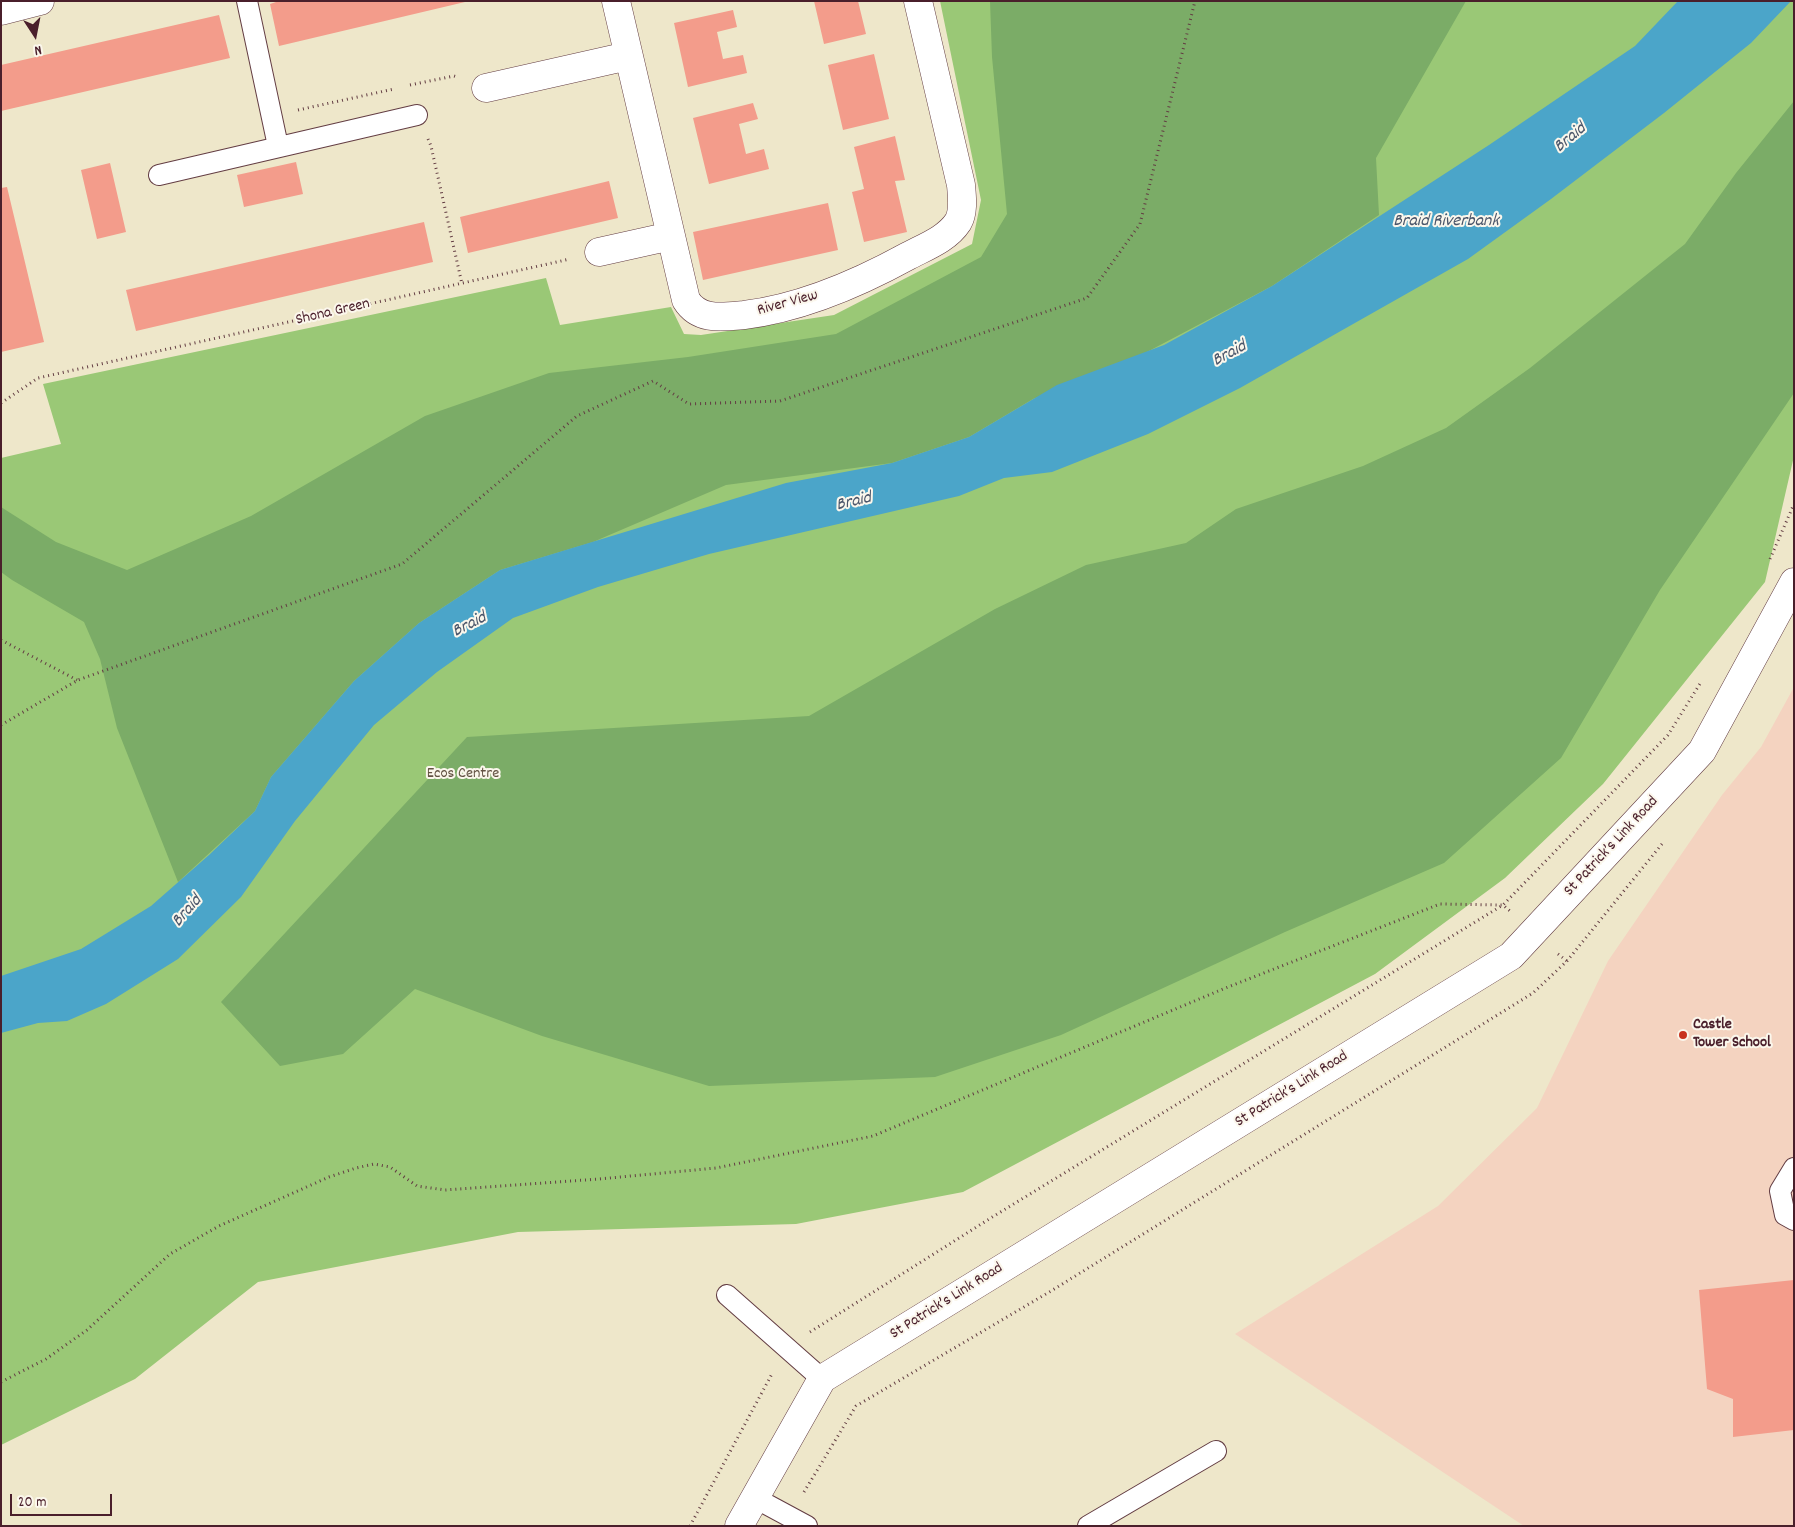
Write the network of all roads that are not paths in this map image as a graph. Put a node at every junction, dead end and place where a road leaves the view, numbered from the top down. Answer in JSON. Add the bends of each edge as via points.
{"nodes":[{"id":1,"x":40,"y":1,"type":"edge"},
{"id":2,"x":247,"y":1,"type":"edge"},
{"id":3,"x":616,"y":1,"type":"edge"},
{"id":4,"x":918,"y":1,"type":"edge"},
{"id":5,"x":1,"y":11,"type":"edge"},
{"id":6,"x":628,"y":56,"type":"junction"},
{"id":7,"x":486,"y":88,"type":"dead end"},
{"id":8,"x":417,"y":115,"type":"road end"},
{"id":9,"x":278,"y":146,"type":"junction"},
{"id":10,"x":159,"y":175,"type":"dead end"},
{"id":11,"x":671,"y":236,"type":"junction"},
{"id":12,"x":599,"y":252,"type":"road end"},
{"id":13,"x":1793,"y":588,"type":"edge"},
{"id":14,"x":1794,"y":1168,"type":"edge"},
{"id":15,"x":1794,"y":1220,"type":"edge"},
{"id":16,"x":727,"y":1295,"type":"dead end"},
{"id":17,"x":822,"y":1379,"type":"junction"},
{"id":18,"x":1216,"y":1451,"type":"dead end"},
{"id":19,"x":755,"y":1498,"type":"junction"},
{"id":20,"x":798,"y":1521,"type":"edge"},
{"id":21,"x":739,"y":1526,"type":"edge"},
{"id":22,"x":1088,"y":1526,"type":"edge"}],
"edges":[{"from":1,"to":5,"type":"street"},
{"from":2,"to":9,"type":"lane"},
{"from":3,"to":6,"type":"street","name":"River View"},
{"from":4,"to":11,"type":"street","name":"River View","via":[[961,185],[961,212],[953,229],[872,275],[799,305],[764,313],[714,317],[700,314],[686,300]]},
{"from":6,"to":7,"type":"street"},
{"from":6,"to":11,"type":"street","name":"River View"},
{"from":8,"to":9,"type":"lane"},
{"from":9,"to":10,"type":"lane"},
{"from":11,"to":12,"type":"street"},
{"from":13,"to":17,"type":"street","name":"St Patrick’s Link Road","via":[[1702,751],[1511,956]]},
{"from":14,"to":15,"type":"lane","via":[[1780,1191],[1785,1215]]},
{"from":16,"to":17,"type":"lane"},
{"from":17,"to":19,"type":"street","name":"St Patrick’s Link Road"},
{"from":18,"to":22,"type":"lane"},
{"from":19,"to":20,"type":"lane"},
{"from":19,"to":21,"type":"street","name":"St Patrick’s Link Road"}]}
